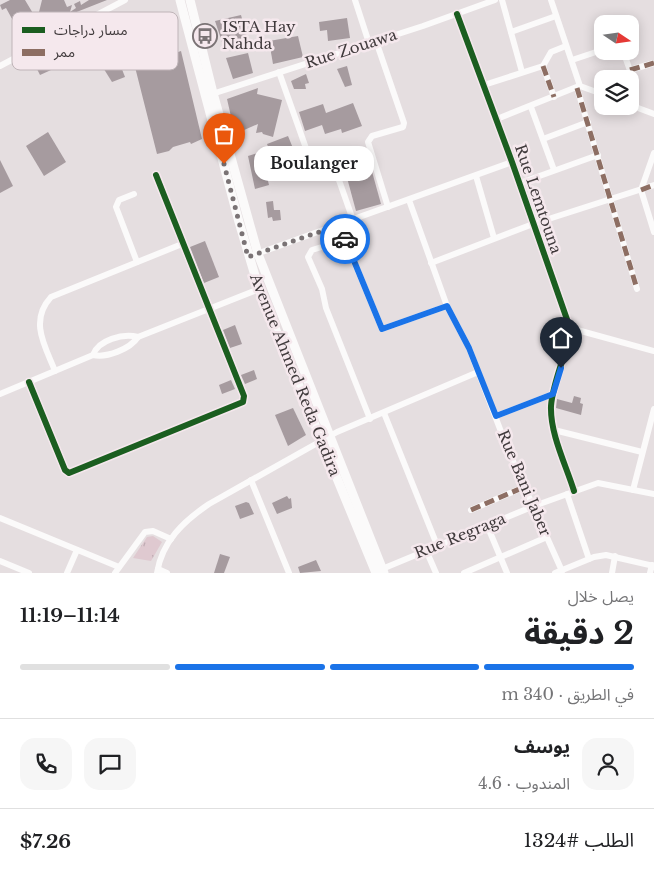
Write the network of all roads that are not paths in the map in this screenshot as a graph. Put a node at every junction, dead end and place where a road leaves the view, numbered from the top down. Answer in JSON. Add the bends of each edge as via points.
{"nodes":[{"id":1,"x":125,"y":0,"type":"edge"},
{"id":2,"x":180,"y":0,"type":"edge"},
{"id":3,"x":190,"y":0,"type":"edge"},
{"id":4,"x":355,"y":0,"type":"edge"},
{"id":5,"x":495,"y":0,"type":"edge"},
{"id":6,"x":502,"y":0,"type":"edge"},
{"id":7,"x":551,"y":0,"type":"edge"},
{"id":8,"x":102,"y":12,"type":"edge"},
{"id":9,"x":457,"y":14,"type":"junction"},
{"id":10,"x":556,"y":16,"type":"junction"},
{"id":11,"x":511,"y":32,"type":"junction"},
{"id":12,"x":372,"y":42,"type":"junction"},
{"id":13,"x":566,"y":46,"type":"junction"},
{"id":14,"x":594,"y":53,"type":"edge"},
{"id":15,"x":12,"y":60,"type":"edge"},
{"id":16,"x":572,"y":60,"type":"junction"},
{"id":17,"x":626,"y":60,"type":"edge"},
{"id":18,"x":654,"y":63,"type":"edge"},
{"id":19,"x":0,"y":66,"type":"edge"},
{"id":20,"x":544,"y":66,"type":"junction"},
{"id":21,"x":630,"y":70,"type":"joint"},
{"id":22,"x":279,"y":72,"type":"junction"},
{"id":23,"x":522,"y":72,"type":"junction"},
{"id":24,"x":484,"y":85,"type":"junction"},
{"id":25,"x":579,"y":87,"type":"junction"},
{"id":26,"x":594,"y":92,"type":"edge"},
{"id":27,"x":210,"y":94,"type":"junction"},
{"id":28,"x":554,"y":97,"type":"junction"},
{"id":29,"x":531,"y":107,"type":"junction"},
{"id":30,"x":639,"y":108,"type":"edge"},
{"id":31,"x":654,"y":114,"type":"edge"},
{"id":32,"x":497,"y":119,"type":"junction"},
{"id":33,"x":588,"y":122,"type":"junction"},
{"id":34,"x":543,"y":139,"type":"junction"},
{"id":35,"x":369,"y":153,"type":"junction"},
{"id":36,"x":654,"y":153,"type":"edge"},
{"id":37,"x":598,"y":155,"type":"junction"},
{"id":38,"x":512,"y":162,"type":"junction"},
{"id":39,"x":334,"y":166,"type":"junction"},
{"id":40,"x":554,"y":170,"type":"junction"},
{"id":41,"x":156,"y":175,"type":"dead end"},
{"id":42,"x":476,"y":176,"type":"junction"},
{"id":43,"x":520,"y":183,"type":"junction"},
{"id":44,"x":654,"y":186,"type":"edge"},
{"id":45,"x":641,"y":190,"type":"junction"},
{"id":46,"x":134,"y":194,"type":"dead end"},
{"id":47,"x":610,"y":198,"type":"junction"},
{"id":48,"x":408,"y":200,"type":"junction"},
{"id":49,"x":388,"y":207,"type":"junction"},
{"id":50,"x":353,"y":220,"type":"junction"},
{"id":51,"x":533,"y":224,"type":"junction"},
{"id":52,"x":339,"y":225,"type":"junction"},
{"id":53,"x":654,"y":232,"type":"edge"},
{"id":54,"x":494,"y":238,"type":"junction"},
{"id":55,"x":182,"y":244,"type":"junction"},
{"id":56,"x":328,"y":245,"type":"dead end"},
{"id":57,"x":258,"y":254,"type":"junction"},
{"id":58,"x":248,"y":257,"type":"junction"},
{"id":59,"x":137,"y":262,"type":"junction"},
{"id":60,"x":431,"y":263,"type":"junction"},
{"id":61,"x":259,"y":289,"type":"junction"},
{"id":62,"x":637,"y":289,"type":"dead end"},
{"id":63,"x":447,"y":306,"type":"junction"},
{"id":64,"x":209,"y":309,"type":"junction"},
{"id":65,"x":570,"y":328,"type":"junction"},
{"id":66,"x":138,"y":337,"type":"junction"},
{"id":67,"x":654,"y":352,"type":"edge"},
{"id":68,"x":93,"y":356,"type":"junction"},
{"id":69,"x":55,"y":371,"type":"junction"},
{"id":70,"x":478,"y":372,"type":"junction"},
{"id":71,"x":29,"y":382,"type":"junction"},
{"id":72,"x":0,"y":394,"type":"edge"},
{"id":73,"x":553,"y":394,"type":"junction"},
{"id":74,"x":654,"y":408,"type":"edge"},
{"id":75,"x":384,"y":413,"type":"junction"},
{"id":76,"x":496,"y":416,"type":"junction"},
{"id":77,"x":370,"y":419,"type":"junction"},
{"id":78,"x":554,"y":430,"type":"junction"},
{"id":79,"x":652,"y":430,"type":"edge"},
{"id":80,"x":330,"y":436,"type":"junction"},
{"id":81,"x":321,"y":441,"type":"junction"},
{"id":82,"x":642,"y":452,"type":"junction"},
{"id":83,"x":251,"y":480,"type":"junction"},
{"id":84,"x":524,"y":487,"type":"junction"},
{"id":85,"x":633,"y":490,"type":"junction"},
{"id":86,"x":571,"y":492,"type":"junction"},
{"id":87,"x":654,"y":494,"type":"edge"},
{"id":88,"x":534,"y":506,"type":"junction"},
{"id":89,"x":471,"y":510,"type":"dead end"},
{"id":90,"x":0,"y":518,"type":"edge"},
{"id":91,"x":487,"y":525,"type":"junction"},
{"id":92,"x":547,"y":537,"type":"junction"},
{"id":93,"x":171,"y":539,"type":"junction"},
{"id":94,"x":437,"y":546,"type":"junction"},
{"id":95,"x":77,"y":550,"type":"junction"},
{"id":96,"x":426,"y":550,"type":"junction"},
{"id":97,"x":615,"y":556,"type":"junction"},
{"id":98,"x":500,"y":557,"type":"junction"},
{"id":99,"x":589,"y":559,"type":"junction"},
{"id":100,"x":0,"y":561,"type":"edge"},
{"id":101,"x":653,"y":566,"type":"edge"},
{"id":102,"x":117,"y":570,"type":"edge"},
{"id":103,"x":158,"y":571,"type":"edge"},
{"id":104,"x":381,"y":572,"type":"edge"},
{"id":105,"x":468,"y":572,"type":"edge"},
{"id":106,"x":558,"y":572,"type":"edge"},
{"id":107,"x":29,"y":573,"type":"edge"},
{"id":108,"x":67,"y":573,"type":"edge"},
{"id":109,"x":167,"y":573,"type":"edge"},
{"id":110,"x":289,"y":573,"type":"edge"},
{"id":111,"x":436,"y":573,"type":"edge"},
{"id":112,"x":506,"y":573,"type":"edge"},
{"id":113,"x":612,"y":573,"type":"edge"},
{"id":114,"x":650,"y":573,"type":"edge"}],
"edges":[{"from":1,"to":8,"type":"street"},
{"from":2,"to":27,"type":"main road","name":"Avenue Ahmed Reda Gadira"},
{"from":3,"to":27,"type":"main road","name":"Avenue Ahmed Reda Gadira"},
{"from":4,"to":12,"type":"street"},
{"from":5,"to":9,"type":"street","name":"Rue Zouawa"},
{"from":6,"to":11,"type":"street"},
{"from":7,"to":10,"type":"street"},
{"from":9,"to":12,"type":"street","name":"Rue Zouawa"},
{"from":9,"to":24,"type":"street","name":"Rue Lemtouna"},
{"from":10,"to":11,"type":"street"},
{"from":10,"to":13,"type":"street"},
{"from":11,"to":23,"type":"street"},
{"from":12,"to":22,"type":"street","name":"Rue Zouawa"},
{"from":12,"to":35,"type":"street","via":[[404,125],[370,137]]},
{"from":13,"to":16,"type":"street"},
{"from":13,"to":20,"type":"street","via":[[551,52]]},
{"from":14,"to":16,"type":"street"},
{"from":15,"to":19,"type":"street"},
{"from":16,"to":25,"type":"street"},
{"from":17,"to":21,"type":"street"},
{"from":18,"to":21,"type":"street"},
{"from":20,"to":23,"type":"street"},
{"from":20,"to":28,"type":"street"},
{"from":22,"to":27,"type":"street","name":"Rue Zouawa"},
{"from":22,"to":39,"type":"street","via":[[312,166],[318,170]]},
{"from":23,"to":24,"type":"street"},
{"from":24,"to":32,"type":"street","name":"Rue Lemtouna"},
{"from":25,"to":26,"type":"street"},
{"from":25,"to":28,"type":"street"},
{"from":25,"to":33,"type":"street"},
{"from":27,"to":57,"type":"main road","name":"Avenue Ahmed Reda Gadira"},
{"from":27,"to":58,"type":"main road","name":"Avenue Ahmed Reda Gadira"},
{"from":28,"to":29,"type":"street"},
{"from":29,"to":32,"type":"street"},
{"from":29,"to":34,"type":"street"},
{"from":30,"to":31,"type":"street"},
{"from":32,"to":38,"type":"street","name":"Rue Lemtouna"},
{"from":33,"to":34,"type":"street"},
{"from":33,"to":37,"type":"street"},
{"from":34,"to":40,"type":"street"},
{"from":35,"to":39,"type":"street"},
{"from":35,"to":49,"type":"street"},
{"from":36,"to":45,"type":"street"},
{"from":37,"to":40,"type":"street"},
{"from":37,"to":47,"type":"street"},
{"from":38,"to":42,"type":"street"},
{"from":38,"to":43,"type":"street","name":"Rue Lemtouna"},
{"from":39,"to":50,"type":"street"},
{"from":40,"to":43,"type":"street"},
{"from":41,"to":55,"type":"street"},
{"from":42,"to":48,"type":"street"},
{"from":42,"to":54,"type":"street"},
{"from":43,"to":51,"type":"street","name":"Rue Lemtouna"},
{"from":44,"to":45,"type":"street"},
{"from":45,"to":47,"type":"street"},
{"from":45,"to":53,"type":"street"},
{"from":46,"to":59,"type":"street","via":[[119,200],[116,207]]},
{"from":47,"to":51,"type":"street"},
{"from":47,"to":62,"type":"street"},
{"from":48,"to":49,"type":"street"},
{"from":48,"to":60,"type":"street","name":"Rue Bani Jaber"},
{"from":49,"to":50,"type":"street"},
{"from":50,"to":52,"type":"street"},
{"from":51,"to":54,"type":"street"},
{"from":51,"to":65,"type":"street","name":"Rue Lemtouna"},
{"from":52,"to":57,"type":"street"},
{"from":52,"to":63,"type":"street","via":[[382,329]]},
{"from":54,"to":60,"type":"street"},
{"from":55,"to":59,"type":"street"},
{"from":55,"to":64,"type":"street"},
{"from":56,"to":77,"type":"street","via":[[312,250],[308,257]]},
{"from":57,"to":58,"type":"street"},
{"from":57,"to":80,"type":"main road","name":"Avenue Ahmed Reda Gadira"},
{"from":58,"to":61,"type":"main road","name":"Avenue Ahmed Reda Gadira"},
{"from":59,"to":69,"type":"street","via":[[48,300],[39,331]]},
{"from":60,"to":63,"type":"street","name":"Rue Bani Jaber"},
{"from":61,"to":64,"type":"street"},
{"from":61,"to":81,"type":"main road","name":"Avenue Ahmed Reda Gadira"},
{"from":63,"to":70,"type":"street","name":"Rue Bani Jaber"},
{"from":64,"to":66,"type":"street"},
{"from":64,"to":71,"type":"street","via":[[244,396],[241,404],[69,473]]},
{"from":65,"to":67,"type":"street"},
{"from":65,"to":73,"type":"street"},
{"from":66,"to":68,"type":"street","via":[[132,344],[112,353]]},
{"from":66,"to":68,"type":"street","via":[[122,336],[102,344]]},
{"from":68,"to":69,"type":"street"},
{"from":69,"to":71,"type":"street"},
{"from":70,"to":75,"type":"street"},
{"from":70,"to":76,"type":"street","name":"Rue Bani Jaber"},
{"from":71,"to":72,"type":"street"},
{"from":73,"to":76,"type":"street"},
{"from":73,"to":78,"type":"street"},
{"from":74,"to":79,"type":"street"},
{"from":75,"to":77,"type":"street"},
{"from":75,"to":94,"type":"street"},
{"from":76,"to":84,"type":"street","name":"Rue Bani Jaber"},
{"from":77,"to":80,"type":"street"},
{"from":78,"to":82,"type":"street"},
{"from":78,"to":86,"type":"street"},
{"from":79,"to":82,"type":"street"},
{"from":80,"to":81,"type":"street"},
{"from":80,"to":104,"type":"main road","name":"Avenue Ahmed Reda Gadira"},
{"from":81,"to":83,"type":"street"},
{"from":81,"to":104,"type":"main road","name":"Avenue Ahmed Reda Gadira"},
{"from":82,"to":85,"type":"street"},
{"from":83,"to":93,"type":"street","via":[[198,511]]},
{"from":83,"to":110,"type":"street"},
{"from":84,"to":88,"type":"street","name":"Rue Bani Jaber"},
{"from":84,"to":89,"type":"street"},
{"from":85,"to":86,"type":"street","name":"Rue Regraga","via":[[598,483]]},
{"from":85,"to":87,"type":"street","name":"Rue Regraga"},
{"from":86,"to":88,"type":"street","name":"Rue Regraga"},
{"from":86,"to":99,"type":"street"},
{"from":88,"to":91,"type":"street","name":"Rue Regraga"},
{"from":88,"to":92,"type":"street","name":"Rue Bani Jaber"},
{"from":90,"to":95,"type":"street"},
{"from":91,"to":94,"type":"street","name":"Rue Regraga"},
{"from":91,"to":98,"type":"street"},
{"from":92,"to":98,"type":"street"},
{"from":92,"to":106,"type":"street","name":"Rue Bani Jaber"},
{"from":93,"to":102,"type":"street","via":[[153,531],[145,532]]},
{"from":93,"to":103,"type":"street","via":[[163,552]]},
{"from":94,"to":96,"type":"street","name":"Rue Regraga"},
{"from":95,"to":102,"type":"street"},
{"from":95,"to":108,"type":"street"},
{"from":96,"to":104,"type":"street","name":"Rue Regraga"},
{"from":96,"to":111,"type":"street"},
{"from":97,"to":99,"type":"street"},
{"from":97,"to":101,"type":"street"},
{"from":97,"to":113,"type":"street"},
{"from":98,"to":105,"type":"street"},
{"from":98,"to":112,"type":"street"},
{"from":99,"to":106,"type":"street"},
{"from":100,"to":107,"type":"street"},
{"from":101,"to":114,"type":"street"},
{"from":103,"to":109,"type":"street"}]}
